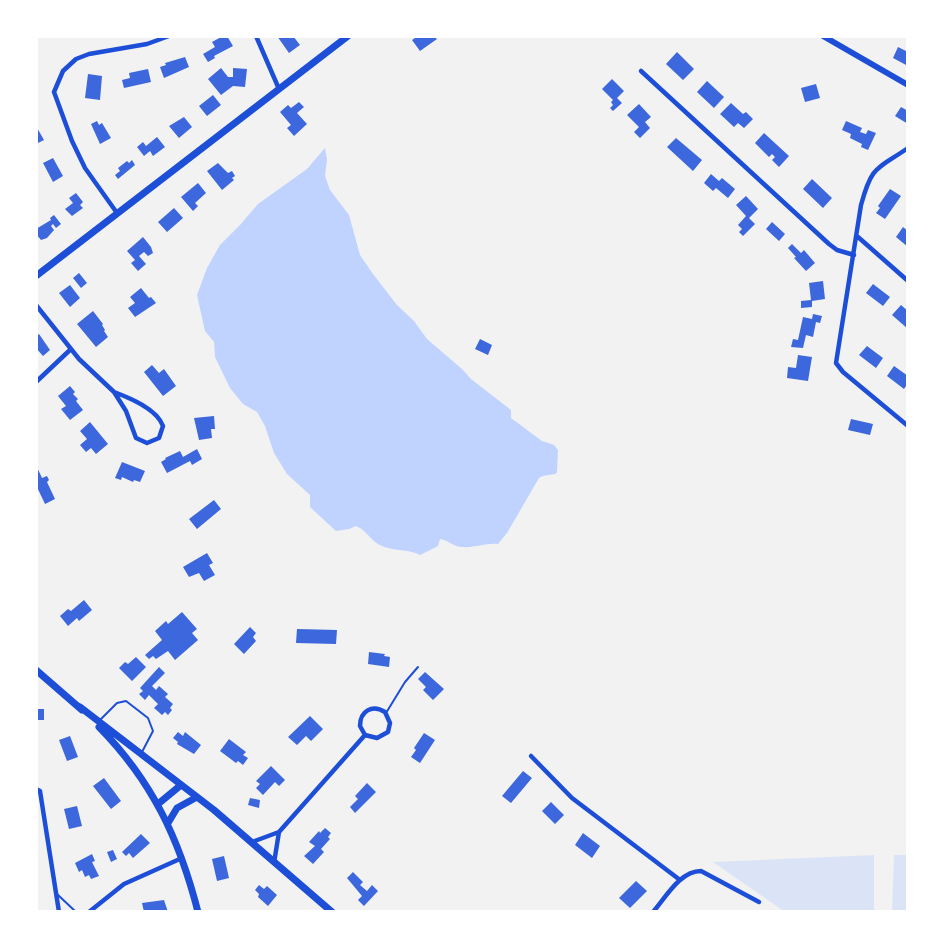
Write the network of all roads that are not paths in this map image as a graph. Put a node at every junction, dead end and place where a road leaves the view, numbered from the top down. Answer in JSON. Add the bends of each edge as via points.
{"nodes":[{"id":1,"x":170,"y":36,"type":"edge"},
{"id":2,"x":256,"y":36,"type":"edge"},
{"id":3,"x":348,"y":36,"type":"edge"},
{"id":4,"x":824,"y":36,"type":"edge"},
{"id":5,"x":641,"y":71,"type":"dead end"},
{"id":6,"x":908,"y":86,"type":"edge"},
{"id":7,"x":279,"y":89,"type":"junction"},
{"id":8,"x":908,"y":148,"type":"edge"},
{"id":9,"x":117,"y":213,"type":"junction"},
{"id":10,"x":858,"y":237,"type":"junction"},
{"id":11,"x":854,"y":255,"type":"junction"},
{"id":12,"x":36,"y":276,"type":"edge"},
{"id":13,"x":908,"y":281,"type":"edge"},
{"id":14,"x":36,"y":305,"type":"edge"},
{"id":15,"x":71,"y":349,"type":"junction"},
{"id":16,"x":36,"y":382,"type":"edge"},
{"id":17,"x":114,"y":392,"type":"junction"},
{"id":18,"x":908,"y":426,"type":"edge"},
{"id":19,"x":418,"y":668,"type":"dead end"},
{"id":20,"x":36,"y":670,"type":"edge"},
{"id":21,"x":80,"y":707,"type":"junction"},
{"id":22,"x":386,"y":713,"type":"junction"},
{"id":23,"x":98,"y":722,"type":"junction"},
{"id":24,"x":365,"y":735,"type":"junction"},
{"id":25,"x":141,"y":754,"type":"junction"},
{"id":26,"x":531,"y":756,"type":"dead end"},
{"id":27,"x":181,"y":784,"type":"junction"},
{"id":28,"x":38,"y":790,"type":"edge"},
{"id":29,"x":197,"y":797,"type":"junction"},
{"id":30,"x":158,"y":804,"type":"junction"},
{"id":31,"x":168,"y":823,"type":"junction"},
{"id":32,"x":279,"y":831,"type":"junction"},
{"id":33,"x":252,"y":843,"type":"junction"},
{"id":34,"x":182,"y":858,"type":"junction"},
{"id":35,"x":274,"y":863,"type":"junction"},
{"id":36,"x":680,"y":880,"type":"junction"},
{"id":37,"x":55,"y":892,"type":"junction"},
{"id":38,"x":759,"y":902,"type":"dead end"},
{"id":39,"x":59,"y":912,"type":"edge"},
{"id":40,"x":76,"y":912,"type":"edge"},
{"id":41,"x":89,"y":912,"type":"edge"},
{"id":42,"x":198,"y":912,"type":"edge"},
{"id":43,"x":332,"y":912,"type":"edge"},
{"id":44,"x":653,"y":912,"type":"edge"}],
"edges":[{"from":1,"to":9,"type":"street","via":[[76,59],[63,70],[54,92],[85,168]]},
{"from":2,"to":7,"type":"street"},
{"from":3,"to":7,"type":"main road"},
{"from":4,"to":6,"type":"street"},
{"from":5,"to":11,"type":"street","via":[[829,244]]},
{"from":7,"to":9,"type":"main road"},
{"from":8,"to":10,"type":"street","via":[[871,176],[861,205]]},
{"from":9,"to":12,"type":"main road"},
{"from":10,"to":11,"type":"street"},
{"from":10,"to":13,"type":"street"},
{"from":11,"to":18,"type":"street","via":[[836,363]]},
{"from":14,"to":15,"type":"street"},
{"from":15,"to":16,"type":"street"},
{"from":15,"to":17,"type":"street"},
{"from":17,"to":17,"type":"street","via":[[136,438],[147,443],[159,438],[163,430],[159,418]]},
{"from":19,"to":22,"type":"lane"},
{"from":20,"to":21,"type":"main road"},
{"from":21,"to":23,"type":"main road"},
{"from":21,"to":30,"type":"main road","via":[[121,751]]},
{"from":22,"to":24,"type":"street","via":[[390,723],[386,734],[374,738]]},
{"from":22,"to":24,"type":"street","via":[[375,708],[363,713],[360,726]]},
{"from":23,"to":25,"type":"main road"},
{"from":23,"to":25,"type":"lane","via":[[117,703],[126,701],[148,718],[153,730]]},
{"from":24,"to":32,"type":"street"},
{"from":25,"to":27,"type":"main road"},
{"from":26,"to":36,"type":"street","via":[[573,798]]},
{"from":27,"to":29,"type":"main road"},
{"from":27,"to":30,"type":"main road"},
{"from":28,"to":37,"type":"street"},
{"from":29,"to":31,"type":"main road","via":[[177,808]]},
{"from":29,"to":33,"type":"main road"},
{"from":30,"to":31,"type":"main road"},
{"from":31,"to":34,"type":"main road"},
{"from":32,"to":33,"type":"street"},
{"from":32,"to":35,"type":"street"},
{"from":33,"to":35,"type":"main road"},
{"from":34,"to":41,"type":"street","via":[[124,884]]},
{"from":34,"to":42,"type":"main road"},
{"from":35,"to":43,"type":"main road"},
{"from":36,"to":38,"type":"street","via":[[701,870]]},
{"from":36,"to":44,"type":"street"},
{"from":37,"to":39,"type":"street"},
{"from":37,"to":40,"type":"lane"}]}
